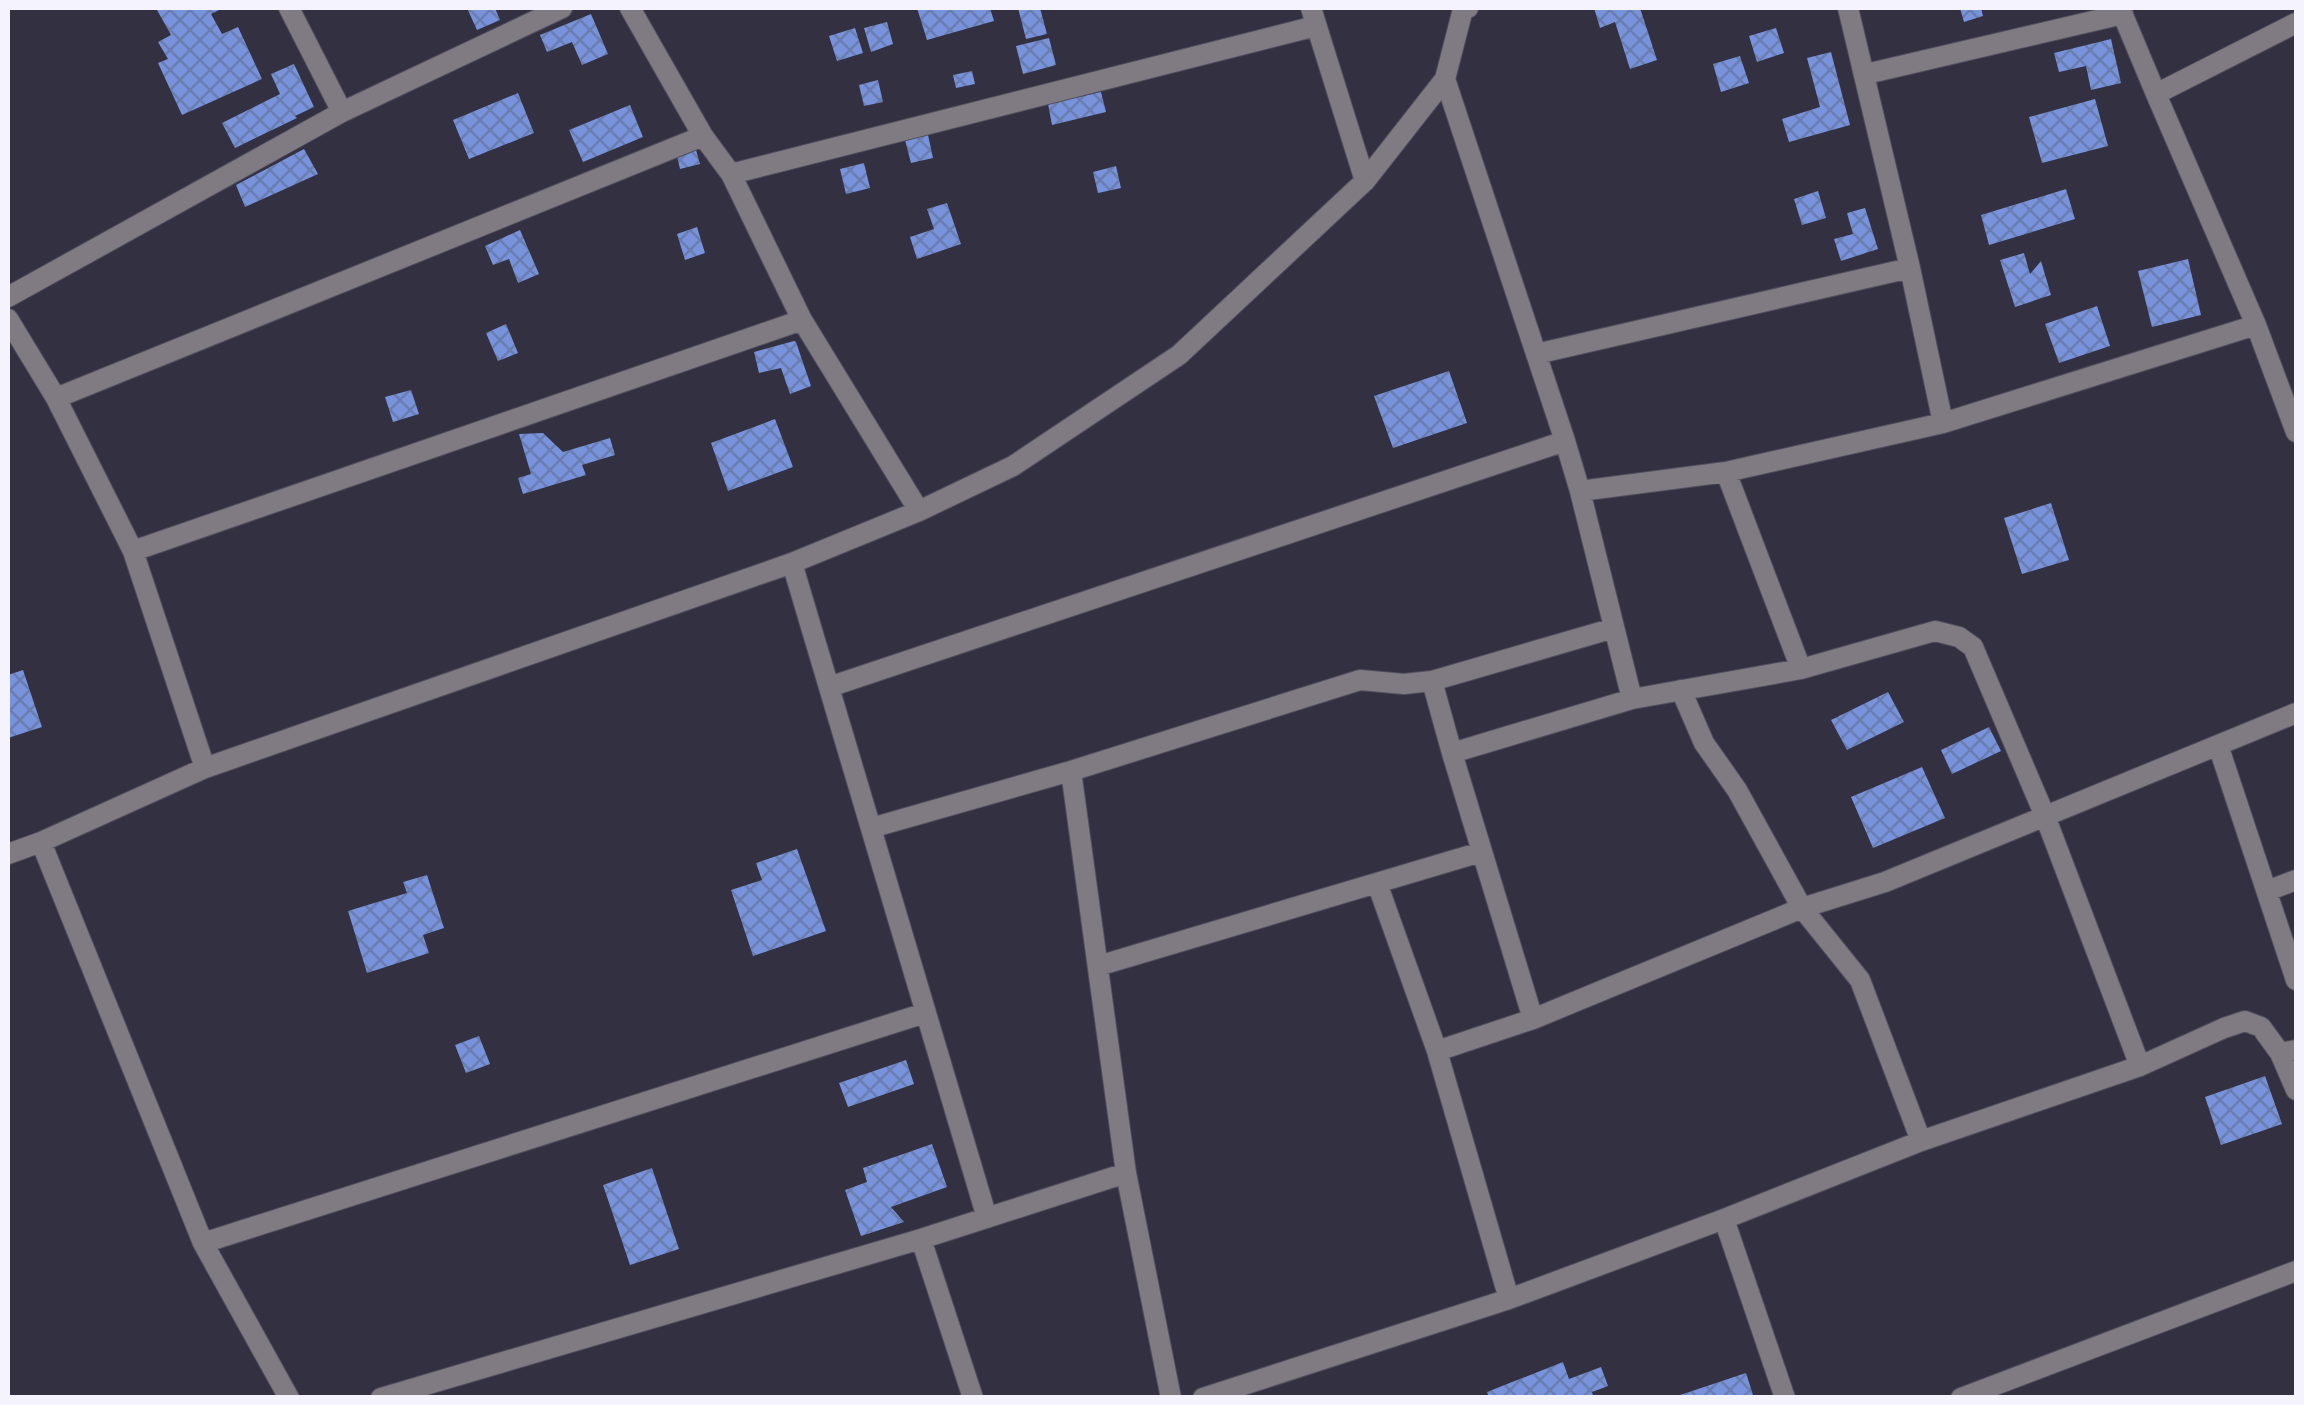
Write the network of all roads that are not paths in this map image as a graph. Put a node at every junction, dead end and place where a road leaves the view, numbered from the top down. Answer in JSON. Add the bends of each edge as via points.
{"nodes":[{"id":1,"x":289,"y":8,"type":"edge"},
{"id":2,"x":562,"y":8,"type":"edge"},
{"id":3,"x":630,"y":8,"type":"edge"},
{"id":4,"x":1465,"y":8,"type":"edge"},
{"id":5,"x":1848,"y":8,"type":"edge"},
{"id":6,"x":2122,"y":11,"type":"edge"},
{"id":7,"x":1314,"y":17,"type":"edge"},
{"id":8,"x":2296,"y":24,"type":"edge"},
{"id":9,"x":1866,"y":74,"type":"junction"},
{"id":10,"x":1445,"y":79,"type":"junction"},
{"id":11,"x":2156,"y":94,"type":"junction"},
{"id":12,"x":342,"y":112,"type":"junction"},
{"id":13,"x":703,"y":136,"type":"junction"},
{"id":14,"x":731,"y":174,"type":"junction"},
{"id":15,"x":1365,"y":181,"type":"junction"},
{"id":16,"x":1910,"y":268,"type":"junction"},
{"id":17,"x":8,"y":297,"type":"edge"},
{"id":18,"x":8,"y":319,"type":"edge"},
{"id":19,"x":802,"y":320,"type":"junction"},
{"id":20,"x":2256,"y":325,"type":"junction"},
{"id":21,"x":1536,"y":354,"type":"junction"},
{"id":22,"x":56,"y":398,"type":"junction"},
{"id":23,"x":1943,"y":423,"type":"junction"},
{"id":24,"x":2296,"y":432,"type":"edge"},
{"id":25,"x":1565,"y":441,"type":"junction"},
{"id":26,"x":1726,"y":472,"type":"junction"},
{"id":27,"x":1580,"y":491,"type":"junction"},
{"id":28,"x":919,"y":511,"type":"junction"},
{"id":29,"x":134,"y":550,"type":"junction"},
{"id":30,"x":792,"y":563,"type":"junction"},
{"id":31,"x":1614,"y":628,"type":"junction"},
{"id":32,"x":1801,"y":669,"type":"junction"},
{"id":33,"x":1432,"y":681,"type":"junction"},
{"id":34,"x":829,"y":686,"type":"junction"},
{"id":35,"x":1680,"y":690,"type":"junction"},
{"id":36,"x":1632,"y":699,"type":"junction"},
{"id":37,"x":2296,"y":714,"type":"edge"},
{"id":38,"x":2218,"y":745,"type":"junction"},
{"id":39,"x":1452,"y":753,"type":"junction"},
{"id":40,"x":206,"y":768,"type":"junction"},
{"id":41,"x":1071,"y":772,"type":"junction"},
{"id":42,"x":2045,"y":816,"type":"junction"},
{"id":43,"x":871,"y":828,"type":"junction"},
{"id":44,"x":41,"y":842,"type":"junction"},
{"id":45,"x":1480,"y":852,"type":"junction"},
{"id":46,"x":8,"y":854,"type":"edge"},
{"id":47,"x":2296,"y":880,"type":"edge"},
{"id":48,"x":1377,"y":883,"type":"junction"},
{"id":49,"x":2266,"y":891,"type":"junction"},
{"id":50,"x":1802,"y":908,"type":"junction"},
{"id":51,"x":1098,"y":966,"type":"junction"},
{"id":52,"x":2296,"y":980,"type":"edge"},
{"id":53,"x":926,"y":1013,"type":"junction"},
{"id":54,"x":1533,"y":1019,"type":"junction"},
{"id":55,"x":1437,"y":1051,"type":"junction"},
{"id":56,"x":2288,"y":1051,"type":"edge"},
{"id":57,"x":2140,"y":1066,"type":"junction"},
{"id":58,"x":2296,"y":1090,"type":"edge"},
{"id":59,"x":1921,"y":1141,"type":"junction"},
{"id":60,"x":1126,"y":1173,"type":"junction"},
{"id":61,"x":987,"y":1218,"type":"junction"},
{"id":62,"x":1724,"y":1219,"type":"junction"},
{"id":63,"x":921,"y":1239,"type":"junction"},
{"id":64,"x":203,"y":1243,"type":"junction"},
{"id":65,"x":2296,"y":1271,"type":"edge"},
{"id":66,"x":1510,"y":1299,"type":"junction"},
{"id":67,"x":289,"y":1398,"type":"edge"},
{"id":68,"x":381,"y":1398,"type":"edge"},
{"id":69,"x":974,"y":1398,"type":"edge"},
{"id":70,"x":1171,"y":1398,"type":"edge"},
{"id":71,"x":1203,"y":1398,"type":"edge"},
{"id":72,"x":1785,"y":1398,"type":"edge"},
{"id":73,"x":1961,"y":1398,"type":"edge"}],
"edges":[{"from":1,"to":12,"type":"street"},
{"from":2,"to":12,"type":"street"},
{"from":3,"to":13,"type":"street"},
{"from":4,"to":10,"type":"street"},
{"from":5,"to":9,"type":"street"},
{"from":6,"to":9,"type":"street"},
{"from":6,"to":11,"type":"street"},
{"from":7,"to":14,"type":"street"},
{"from":7,"to":15,"type":"street"},
{"from":8,"to":11,"type":"street"},
{"from":9,"to":16,"type":"street"},
{"from":10,"to":15,"type":"street"},
{"from":10,"to":21,"type":"street"},
{"from":11,"to":20,"type":"street"},
{"from":12,"to":17,"type":"street"},
{"from":13,"to":14,"type":"street"},
{"from":13,"to":22,"type":"street"},
{"from":14,"to":19,"type":"street"},
{"from":15,"to":28,"type":"street","via":[[1179,355],[1013,466]]},
{"from":16,"to":21,"type":"street"},
{"from":16,"to":23,"type":"street"},
{"from":18,"to":22,"type":"street"},
{"from":19,"to":28,"type":"street"},
{"from":19,"to":29,"type":"street"},
{"from":20,"to":23,"type":"street"},
{"from":20,"to":24,"type":"street"},
{"from":21,"to":25,"type":"street"},
{"from":22,"to":29,"type":"street"},
{"from":23,"to":26,"type":"street"},
{"from":25,"to":27,"type":"street"},
{"from":25,"to":34,"type":"street"},
{"from":26,"to":27,"type":"street"},
{"from":26,"to":32,"type":"street"},
{"from":27,"to":31,"type":"street"},
{"from":28,"to":30,"type":"street"},
{"from":29,"to":40,"type":"street"},
{"from":30,"to":34,"type":"street"},
{"from":30,"to":40,"type":"street"},
{"from":31,"to":33,"type":"street"},
{"from":31,"to":36,"type":"street"},
{"from":32,"to":35,"type":"street"},
{"from":32,"to":42,"type":"street","via":[[1936,631],[1973,647]]},
{"from":33,"to":39,"type":"street"},
{"from":33,"to":41,"type":"street","via":[[1360,680]]},
{"from":34,"to":43,"type":"street"},
{"from":35,"to":36,"type":"street"},
{"from":35,"to":50,"type":"street"},
{"from":36,"to":39,"type":"street"},
{"from":37,"to":38,"type":"street"},
{"from":38,"to":42,"type":"street"},
{"from":38,"to":49,"type":"street"},
{"from":39,"to":45,"type":"street"},
{"from":40,"to":44,"type":"street"},
{"from":41,"to":43,"type":"street"},
{"from":41,"to":51,"type":"street"},
{"from":42,"to":50,"type":"street","via":[[1886,882]]},
{"from":42,"to":57,"type":"street"},
{"from":43,"to":53,"type":"street"},
{"from":44,"to":46,"type":"street"},
{"from":44,"to":64,"type":"street"},
{"from":45,"to":48,"type":"street"},
{"from":45,"to":54,"type":"street"},
{"from":47,"to":49,"type":"street"},
{"from":48,"to":51,"type":"street"},
{"from":48,"to":55,"type":"street"},
{"from":49,"to":52,"type":"street"},
{"from":50,"to":54,"type":"street"},
{"from":50,"to":59,"type":"street","via":[[1860,980]]},
{"from":51,"to":60,"type":"street"},
{"from":53,"to":61,"type":"street"},
{"from":53,"to":64,"type":"street"},
{"from":54,"to":55,"type":"street"},
{"from":55,"to":66,"type":"street"},
{"from":56,"to":57,"type":"street","via":[[2245,1022]]},
{"from":56,"to":58,"type":"street"},
{"from":57,"to":59,"type":"street"},
{"from":59,"to":62,"type":"street"},
{"from":60,"to":61,"type":"street"},
{"from":60,"to":70,"type":"street"},
{"from":61,"to":63,"type":"street"},
{"from":62,"to":66,"type":"street"},
{"from":62,"to":72,"type":"street"},
{"from":63,"to":68,"type":"street"},
{"from":63,"to":69,"type":"street"},
{"from":64,"to":67,"type":"street"},
{"from":65,"to":73,"type":"street"},
{"from":66,"to":71,"type":"street"}]}
